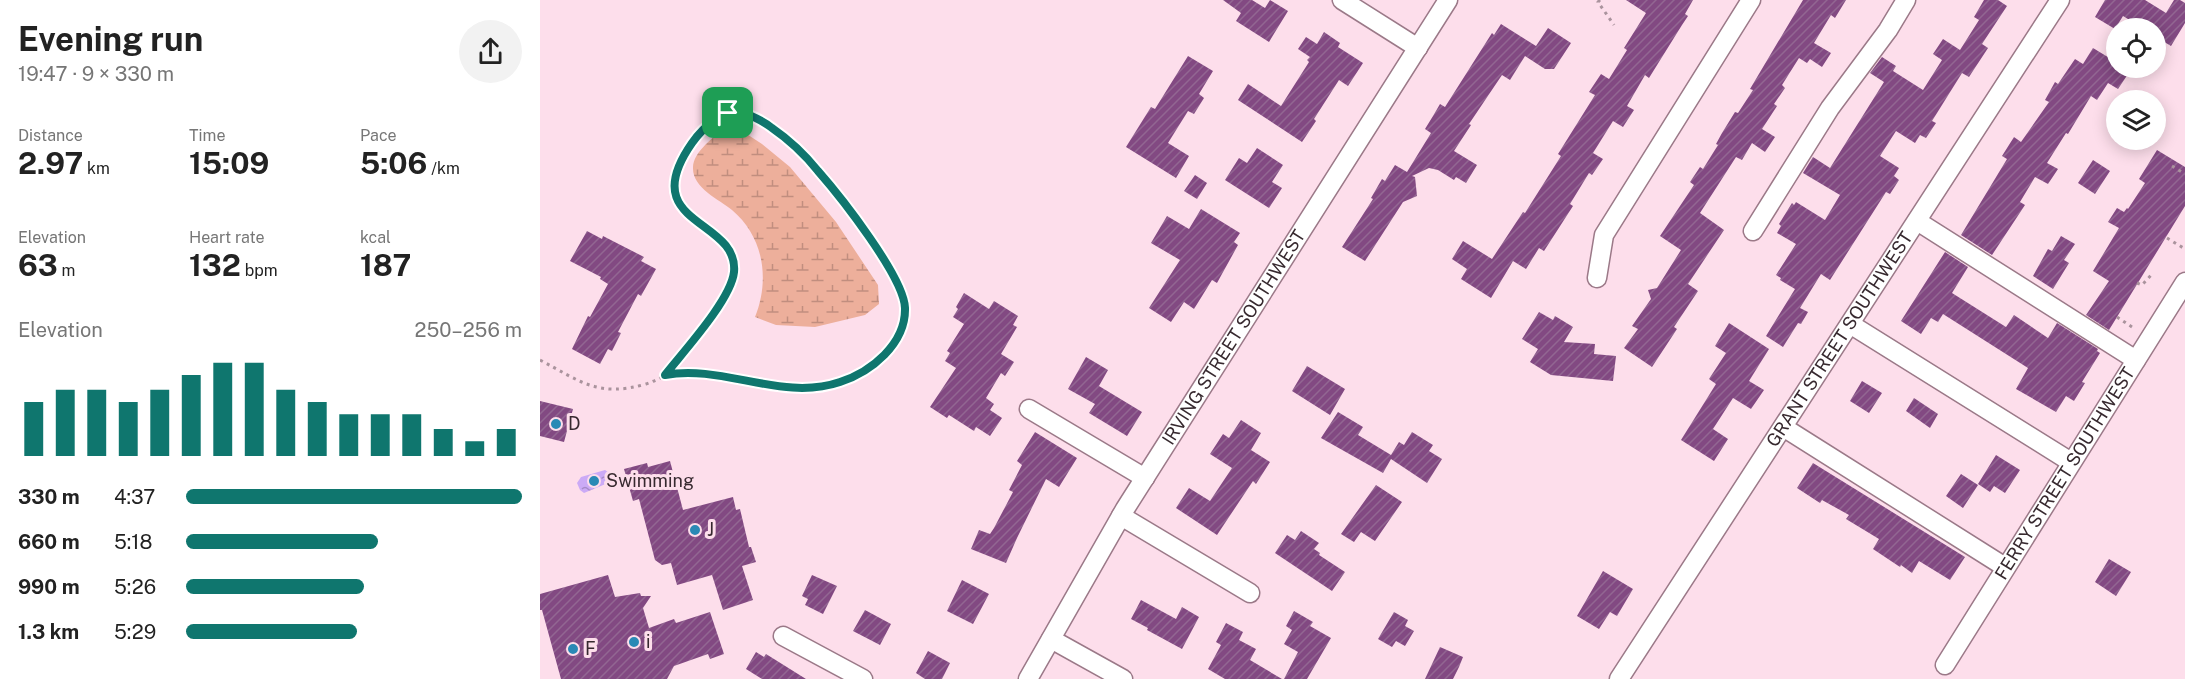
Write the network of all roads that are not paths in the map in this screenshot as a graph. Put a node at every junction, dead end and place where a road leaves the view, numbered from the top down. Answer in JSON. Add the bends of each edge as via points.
{"nodes":[{"id":1,"x":1342,"y":0,"type":"edge"},
{"id":2,"x":1448,"y":0,"type":"edge"},
{"id":3,"x":1751,"y":0,"type":"edge"},
{"id":4,"x":1906,"y":0,"type":"edge"},
{"id":5,"x":2060,"y":0,"type":"edge"},
{"id":6,"x":1418,"y":48,"type":"junction"},
{"id":7,"x":1917,"y":221,"type":"junction"},
{"id":8,"x":1753,"y":231,"type":"dead end"},
{"id":9,"x":1597,"y":278,"type":"dead end"},
{"id":10,"x":2185,"y":282,"type":"edge"},
{"id":11,"x":1850,"y":324,"type":"junction"},
{"id":12,"x":2136,"y":360,"type":"junction"},
{"id":13,"x":1029,"y":409,"type":"dead end"},
{"id":14,"x":1783,"y":427,"type":"junction"},
{"id":15,"x":2071,"y":462,"type":"junction"},
{"id":16,"x":1145,"y":478,"type":"junction"},
{"id":17,"x":1120,"y":516,"type":"junction"},
{"id":18,"x":2005,"y":567,"type":"junction"},
{"id":19,"x":1250,"y":593,"type":"dead end"},
{"id":20,"x":783,"y":636,"type":"dead end"},
{"id":21,"x":1051,"y":639,"type":"junction"},
{"id":22,"x":1945,"y":665,"type":"dead end"},
{"id":23,"x":863,"y":679,"type":"edge"},
{"id":24,"x":1028,"y":679,"type":"edge"},
{"id":25,"x":1123,"y":679,"type":"edge"},
{"id":26,"x":1619,"y":679,"type":"edge"}],
"edges":[{"from":1,"to":6,"type":"street"},
{"from":2,"to":6,"type":"street","name":"IRVING STREET SOUTHWEST"},
{"from":3,"to":9,"type":"street","via":[[1604,235]]},
{"from":4,"to":8,"type":"street","via":[[1830,108]]},
{"from":5,"to":7,"type":"street","name":"GRANT STREET SOUTHWEST"},
{"from":6,"to":16,"type":"street","name":"IRVING STREET SOUTHWEST"},
{"from":7,"to":11,"type":"street","name":"GRANT STREET SOUTHWEST"},
{"from":7,"to":12,"type":"street"},
{"from":10,"to":12,"type":"street","name":"FERRY STREET SOUTHWEST"},
{"from":11,"to":14,"type":"street","name":"GRANT STREET SOUTHWEST"},
{"from":11,"to":15,"type":"street"},
{"from":12,"to":15,"type":"street","name":"FERRY STREET SOUTHWEST"},
{"from":13,"to":16,"type":"street"},
{"from":14,"to":18,"type":"street"},
{"from":14,"to":26,"type":"street","name":"GRANT STREET SOUTHWEST"},
{"from":15,"to":18,"type":"street","name":"FERRY STREET SOUTHWEST"},
{"from":16,"to":17,"type":"street","name":"IRVING STREET SOUTHWEST"},
{"from":17,"to":19,"type":"street"},
{"from":17,"to":21,"type":"street","name":"IRVING STREET SOUTHWEST"},
{"from":18,"to":22,"type":"street","name":"FERRY STREET SOUTHWEST"},
{"from":20,"to":23,"type":"street"},
{"from":21,"to":24,"type":"street","name":"IRVING STREET SOUTHWEST"},
{"from":21,"to":25,"type":"street"}]}
